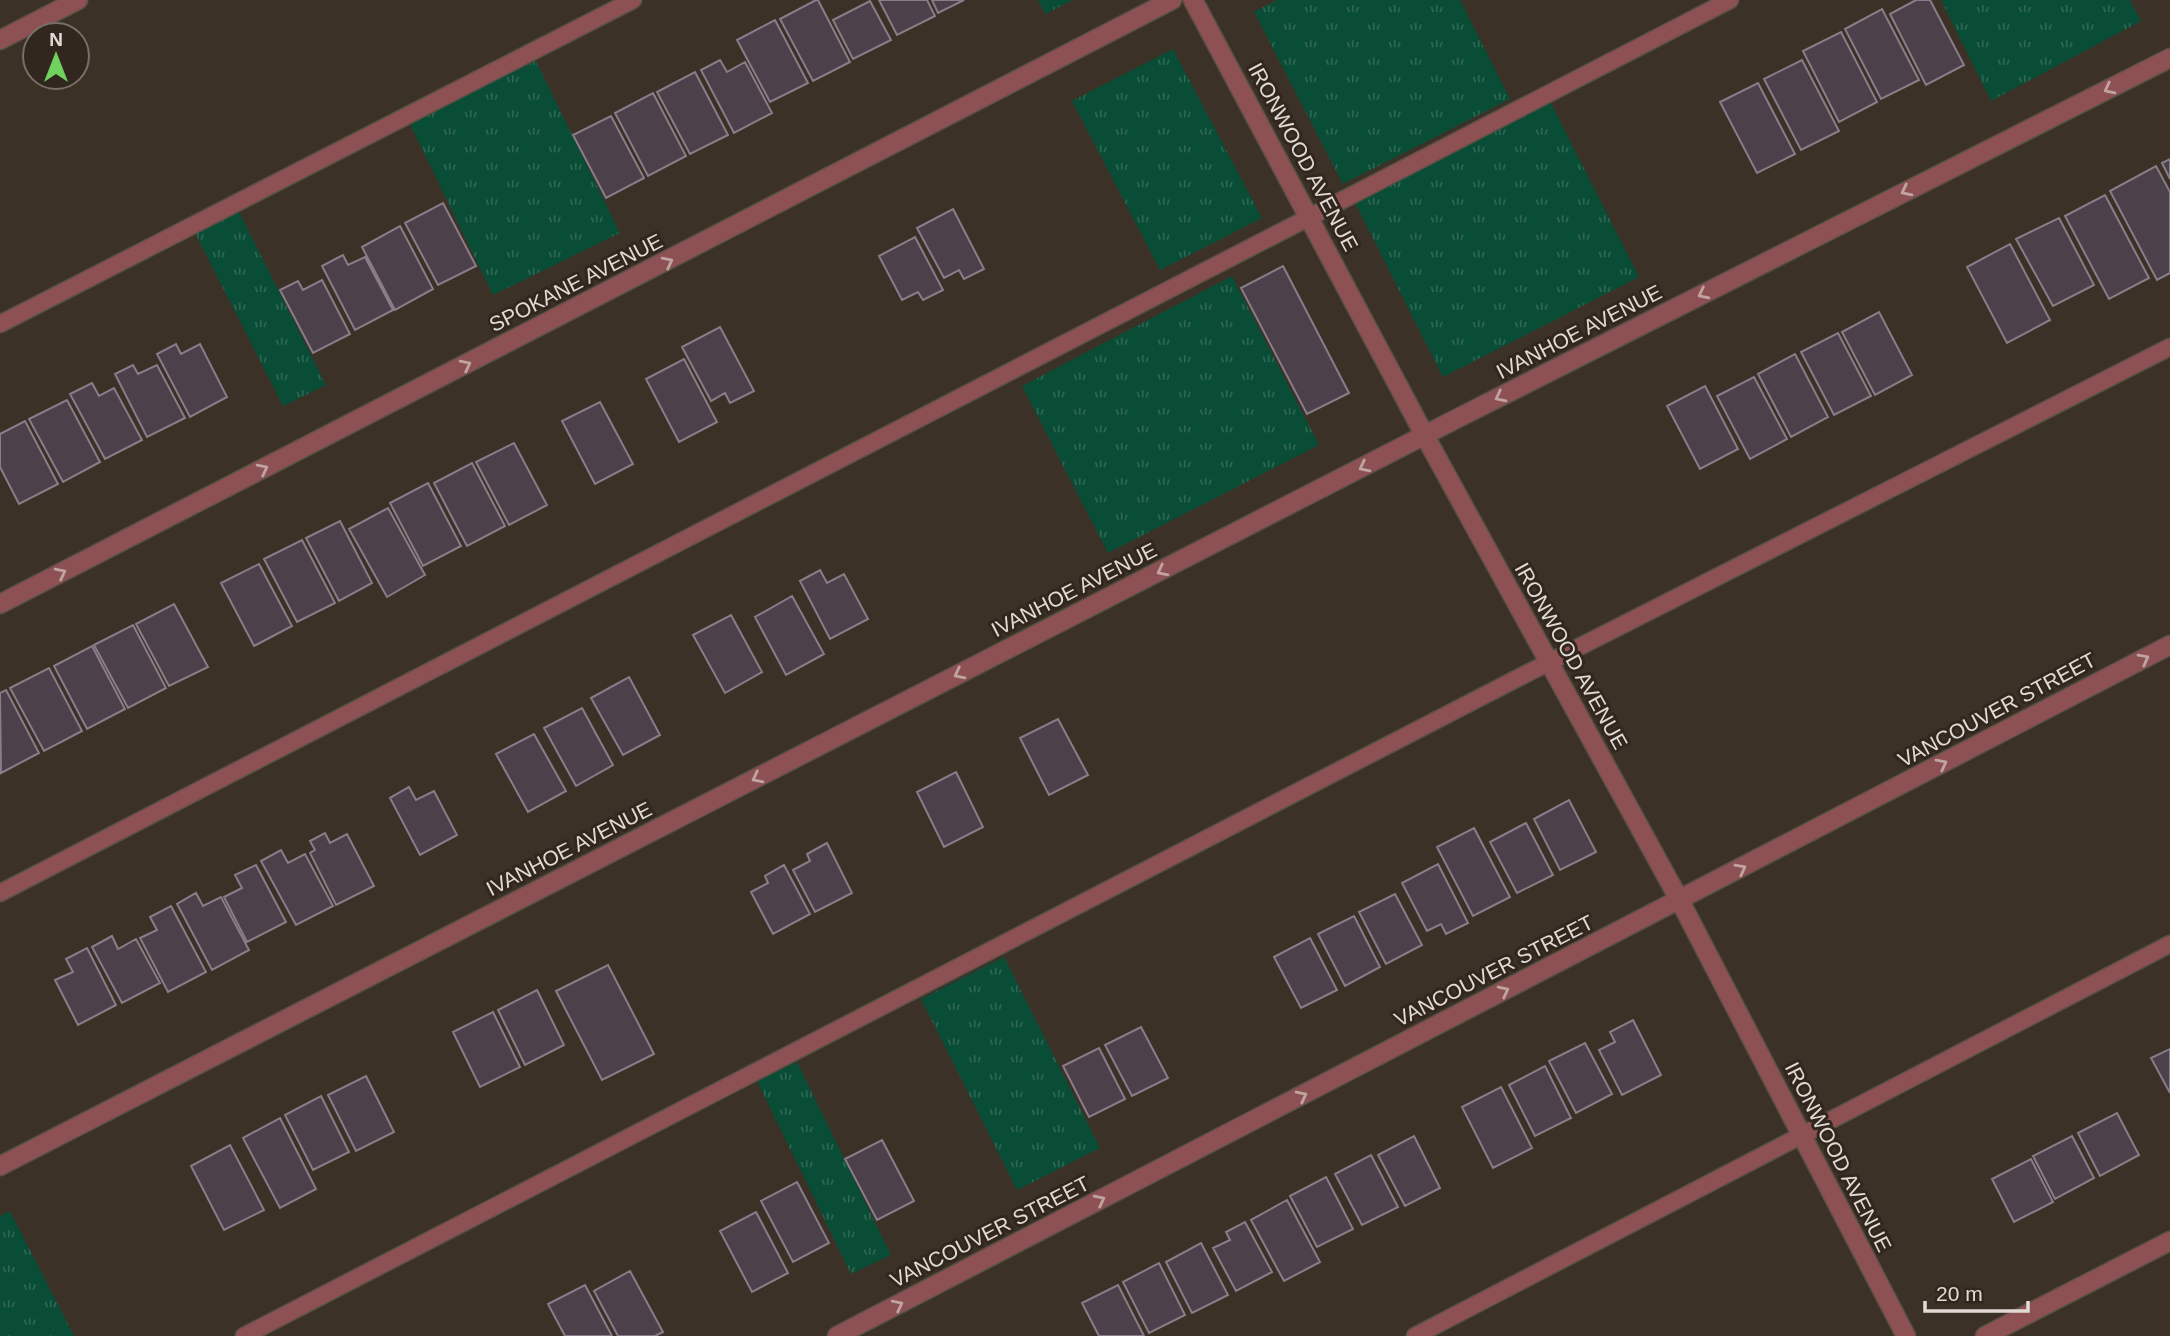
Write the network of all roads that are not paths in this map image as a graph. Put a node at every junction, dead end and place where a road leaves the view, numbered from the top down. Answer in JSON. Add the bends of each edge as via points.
{"nodes":[{"id":1,"x":78,"y":0,"type":"edge"},
{"id":2,"x":633,"y":0,"type":"edge"},
{"id":3,"x":1172,"y":0,"type":"edge"},
{"id":4,"x":1193,"y":0,"type":"edge"},
{"id":5,"x":1730,"y":0,"type":"edge"},
{"id":6,"x":0,"y":40,"type":"edge"},
{"id":7,"x":2170,"y":58,"type":"edge"},
{"id":8,"x":1310,"y":218,"type":"junction"},
{"id":9,"x":0,"y":324,"type":"edge"},
{"id":10,"x":2170,"y":347,"type":"edge"},
{"id":11,"x":1425,"y":436,"type":"junction"},
{"id":12,"x":0,"y":604,"type":"edge"},
{"id":13,"x":2170,"y":646,"type":"edge"},
{"id":14,"x":1549,"y":663,"type":"junction"},
{"id":15,"x":0,"y":892,"type":"edge"},
{"id":16,"x":1680,"y":901,"type":"junction"},
{"id":17,"x":2170,"y":944,"type":"edge"},
{"id":18,"x":1801,"y":1135,"type":"junction"},
{"id":19,"x":0,"y":1166,"type":"edge"},
{"id":20,"x":2170,"y":1241,"type":"edge"},
{"id":21,"x":244,"y":1336,"type":"edge"},
{"id":22,"x":837,"y":1336,"type":"edge"},
{"id":23,"x":1415,"y":1336,"type":"edge"},
{"id":24,"x":1906,"y":1336,"type":"edge"},
{"id":25,"x":1985,"y":1336,"type":"edge"}],
"edges":[{"from":1,"to":6,"type":"street"},
{"from":2,"to":9,"type":"lane"},
{"from":12,"to":3,"type":"street","name":"SPOKANE AVENUE","one_way":true},
{"from":4,"to":8,"type":"street","name":"IRONWOOD AVENUE"},
{"from":5,"to":8,"type":"lane"},
{"from":7,"to":11,"type":"street","name":"IVANHOE AVENUE","one_way":true},
{"from":8,"to":11,"type":"street","name":"IRONWOOD AVENUE"},
{"from":8,"to":15,"type":"lane"},
{"from":10,"to":14,"type":"lane"},
{"from":11,"to":14,"type":"street","name":"IRONWOOD AVENUE"},
{"from":11,"to":19,"type":"street","name":"IVANHOE AVENUE","one_way":true},
{"from":16,"to":13,"type":"street","name":"VANCOUVER STREET","one_way":true},
{"from":14,"to":16,"type":"street","name":"IRONWOOD AVENUE"},
{"from":14,"to":21,"type":"lane"},
{"from":16,"to":18,"type":"street","name":"IRONWOOD AVENUE"},
{"from":22,"to":16,"type":"street","name":"VANCOUVER STREET","one_way":true},
{"from":17,"to":18,"type":"lane"},
{"from":18,"to":23,"type":"lane"},
{"from":18,"to":24,"type":"street","name":"IRONWOOD AVENUE"},
{"from":20,"to":25,"type":"street"}]}
